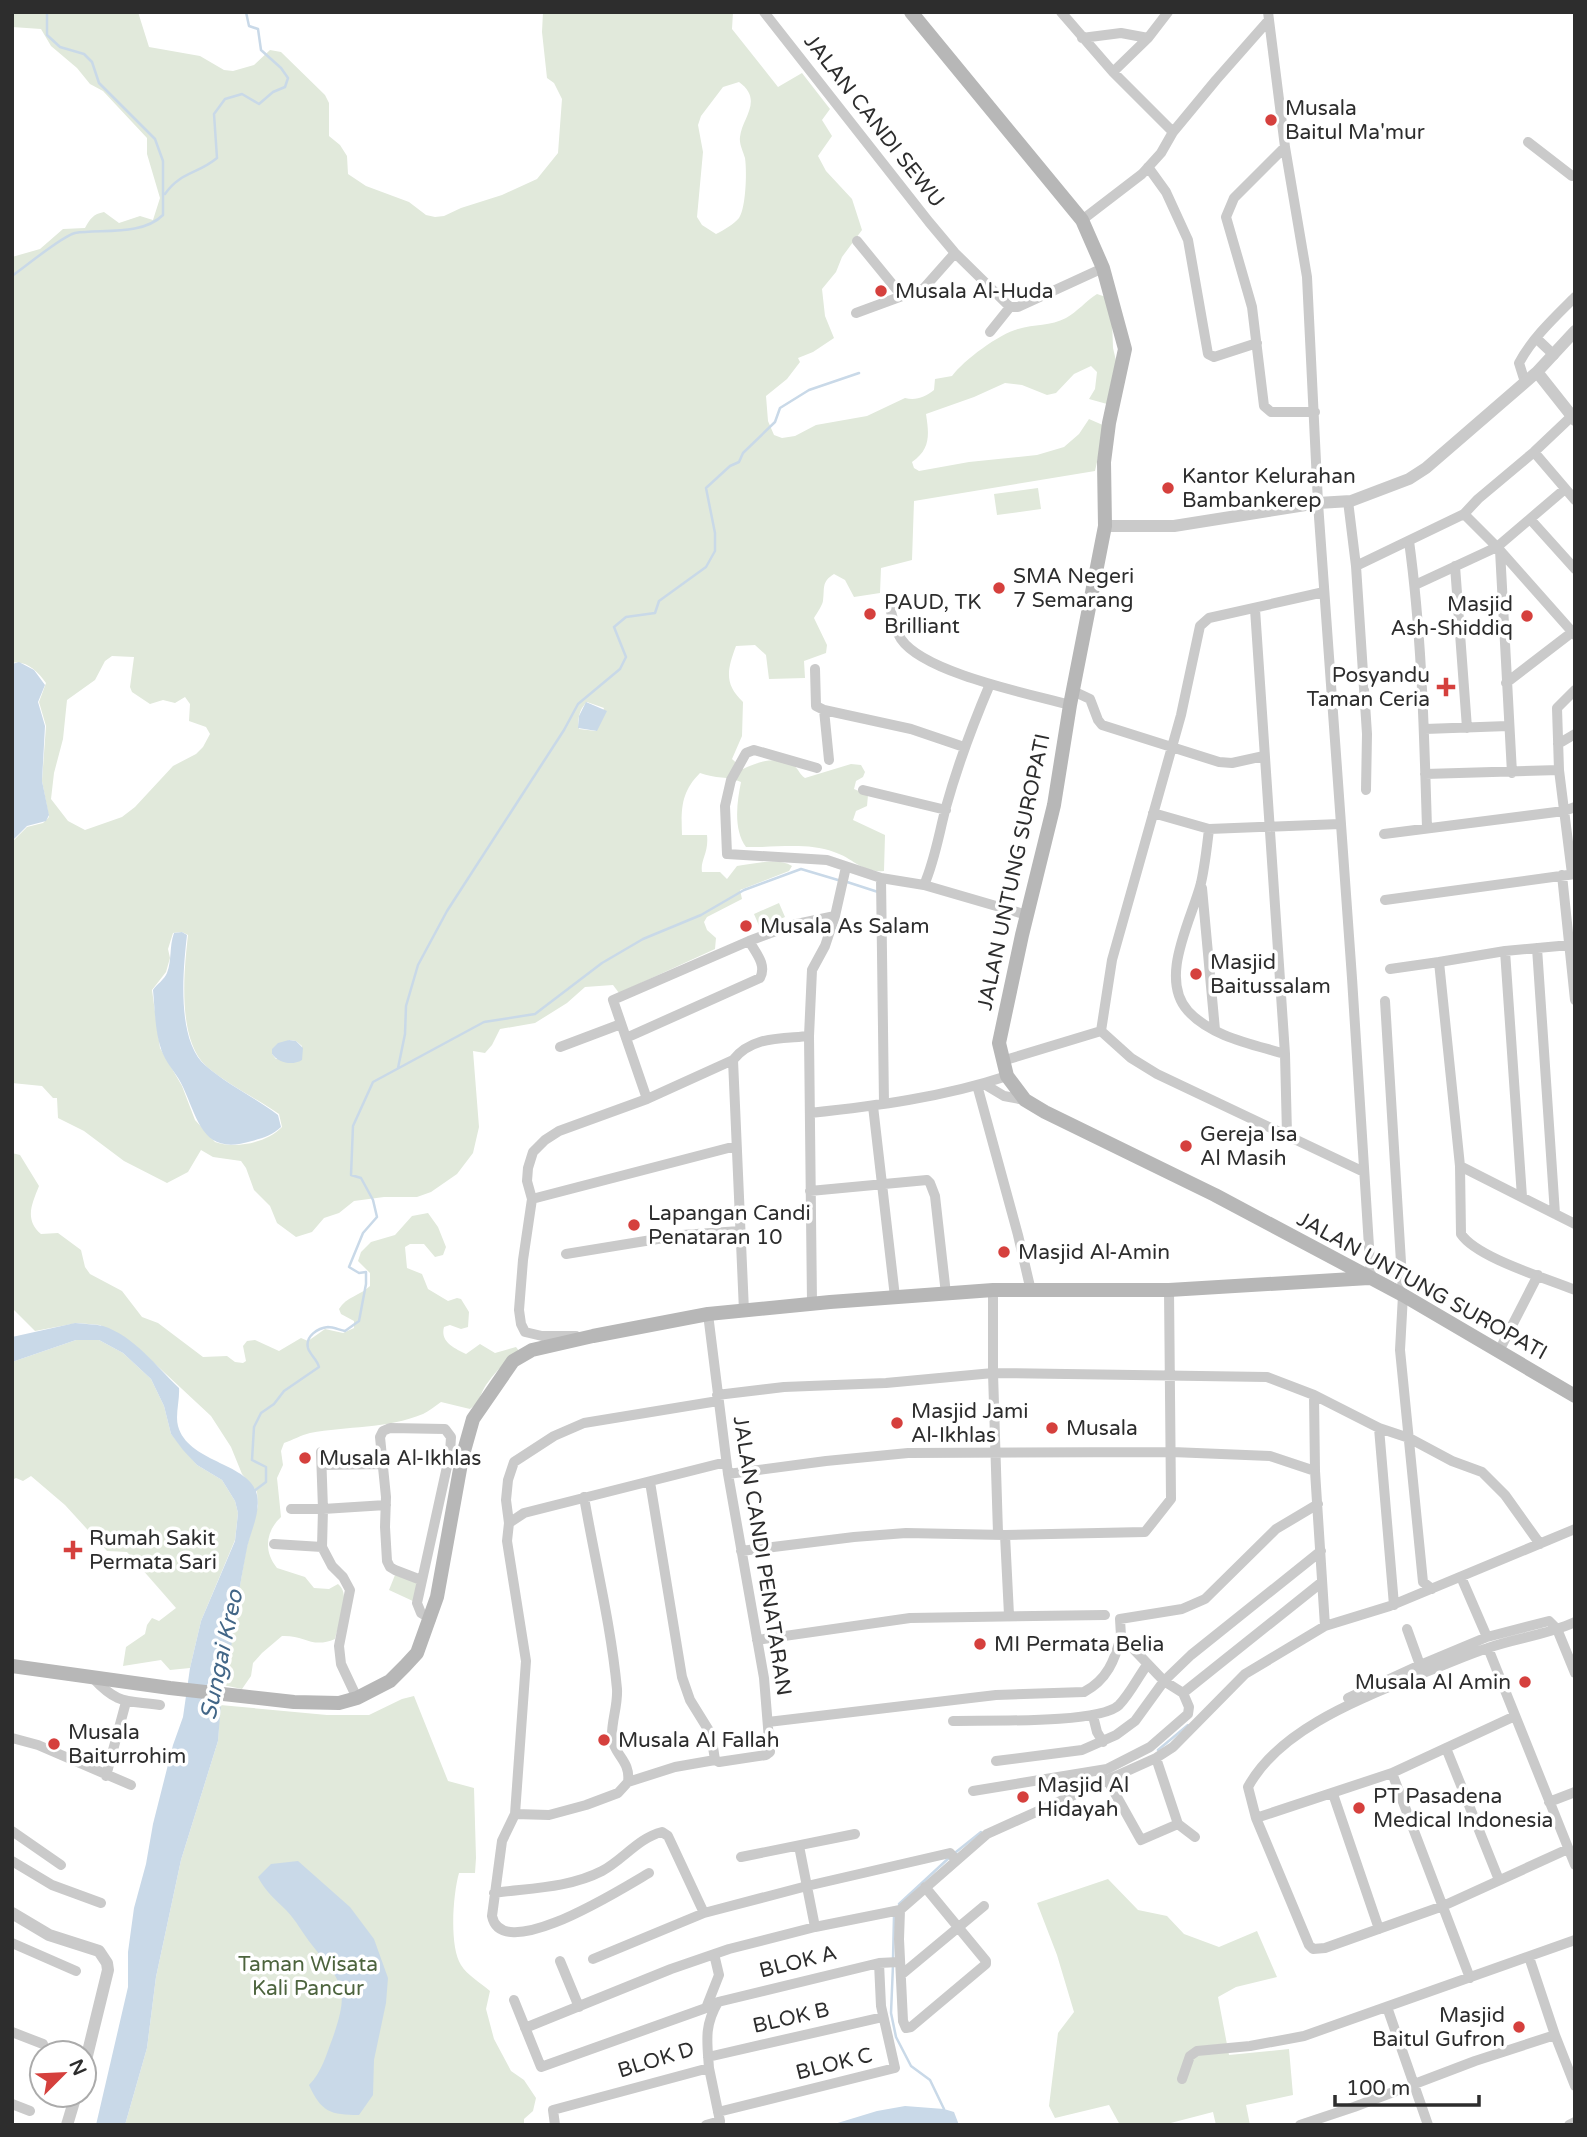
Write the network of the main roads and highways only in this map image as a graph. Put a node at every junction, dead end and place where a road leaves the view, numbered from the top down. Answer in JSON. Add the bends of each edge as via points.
{"nodes":[{"id":1,"x":911,"y":12,"type":"edge"},
{"id":2,"x":1371,"y":1278,"type":"junction"},
{"id":3,"x":1575,"y":1396,"type":"edge"},
{"id":4,"x":12,"y":1666,"type":"edge"}],
"edges":[{"from":1,"to":2,"type":"main road","name":"JALAN UNTUNG SUROPATI","via":[[1082,220],[1103,268],[1125,349],[1104,462],[1105,526],[1054,805],[999,1042],[1007,1076],[1024,1100],[1045,1112]]},
{"from":2,"to":3,"type":"main road","name":"JALAN UNTUNG SUROPATI"},
{"from":2,"to":4,"type":"main road","via":[[1169,1290],[993,1290],[812,1304],[708,1314],[531,1350],[513,1361],[473,1419],[437,1597],[417,1653],[390,1681],[357,1698],[319,1703]]}]}
